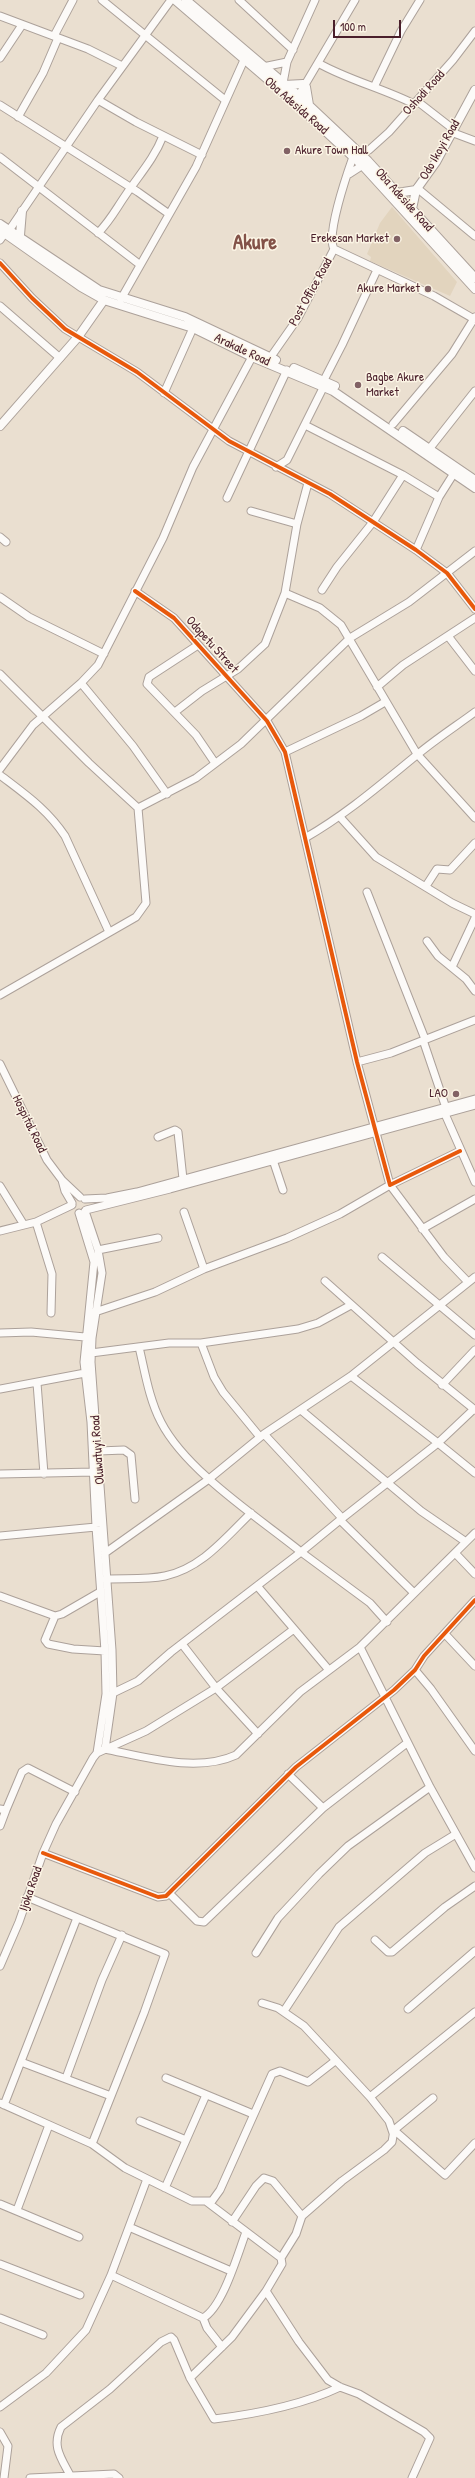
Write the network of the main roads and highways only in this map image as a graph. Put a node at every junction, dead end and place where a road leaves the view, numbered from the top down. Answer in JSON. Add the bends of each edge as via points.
{"nodes":[{"id":1,"x":175,"y":0,"type":"edge"},
{"id":2,"x":186,"y":0,"type":"edge"},
{"id":3,"x":284,"y":84,"type":"junction"},
{"id":4,"x":475,"y":90,"type":"edge"},
{"id":5,"x":294,"y":98,"type":"junction"},
{"id":6,"x":309,"y":106,"type":"junction"},
{"id":7,"x":356,"y":155,"type":"junction"},
{"id":8,"x":366,"y":164,"type":"junction"},
{"id":9,"x":416,"y":189,"type":"junction"},
{"id":10,"x":397,"y":193,"type":"junction"},
{"id":11,"x":412,"y":209,"type":"junction"},
{"id":12,"x":22,"y":211,"type":"road end"},
{"id":13,"x":0,"y":224,"type":"edge"},
{"id":14,"x":5,"y":231,"type":"edge"},
{"id":15,"x":20,"y":235,"type":"junction"},
{"id":16,"x":58,"y":267,"type":"junction"},
{"id":17,"x":475,"y":278,"type":"edge"},
{"id":18,"x":475,"y":289,"type":"edge"},
{"id":19,"x":104,"y":300,"type":"junction"},
{"id":20,"x":158,"y":312,"type":"junction"},
{"id":21,"x":324,"y":383,"type":"junction"},
{"id":22,"x":0,"y":426,"type":"edge"},
{"id":23,"x":456,"y":470,"type":"junction"},
{"id":24,"x":475,"y":480,"type":"edge"},
{"id":25,"x":475,"y":488,"type":"edge"}],
"edges":[{"from":1,"to":5,"type":"main road","name":"Oba Adesida Road","via":[[244,60]]},
{"from":2,"to":3,"type":"main road"},
{"from":3,"to":5,"type":"main road"},
{"from":3,"to":6,"type":"main road","via":[[305,84]]},
{"from":4,"to":9,"type":"main road","name":"Odo Ikoyi Road","via":[[436,162]]},
{"from":5,"to":6,"type":"main road"},
{"from":5,"to":7,"type":"main road","name":"Oba Adesida Road"},
{"from":6,"to":7,"type":"main road"},
{"from":7,"to":8,"type":"main road","name":"Oba Adesida Road"},
{"from":8,"to":10,"type":"main road","name":"Oba Adeside Road"},
{"from":8,"to":18,"type":"main road","name":"Oba Adesida Road"},
{"from":9,"to":10,"type":"main road"},
{"from":9,"to":11,"type":"main road"},
{"from":10,"to":11,"type":"main road","name":"Oba Adeside Road"},
{"from":11,"to":17,"type":"main road","name":"Oba Adeside Road"},
{"from":12,"to":15,"type":"main road"},
{"from":13,"to":14,"type":"main road","name":"Arakale Road"},
{"from":14,"to":15,"type":"main road","name":"Arakale Road"},
{"from":14,"to":16,"type":"main road","name":"Arakale Road"},
{"from":15,"to":16,"type":"main road","name":"Arakale Road"},
{"from":16,"to":19,"type":"main road","name":"Arakale Road"},
{"from":16,"to":20,"type":"main road","name":"Arakale Road","via":[[99,290]]},
{"from":19,"to":20,"type":"main road","name":"Arakale Road"},
{"from":19,"to":22,"type":"main road","via":[[78,337]]},
{"from":20,"to":21,"type":"main road","name":"Arakale Road","via":[[252,357]]},
{"from":20,"to":21,"type":"main road","name":"Arakale Road","via":[[185,318]]},
{"from":21,"to":23,"type":"main road","name":"Arakale Road"},
{"from":21,"to":23,"type":"main road","name":"Arakale Road","via":[[430,448]]},
{"from":23,"to":24,"type":"main road","name":"Arakale Road"},
{"from":23,"to":25,"type":"main road","name":"Arakale Road"}]}
